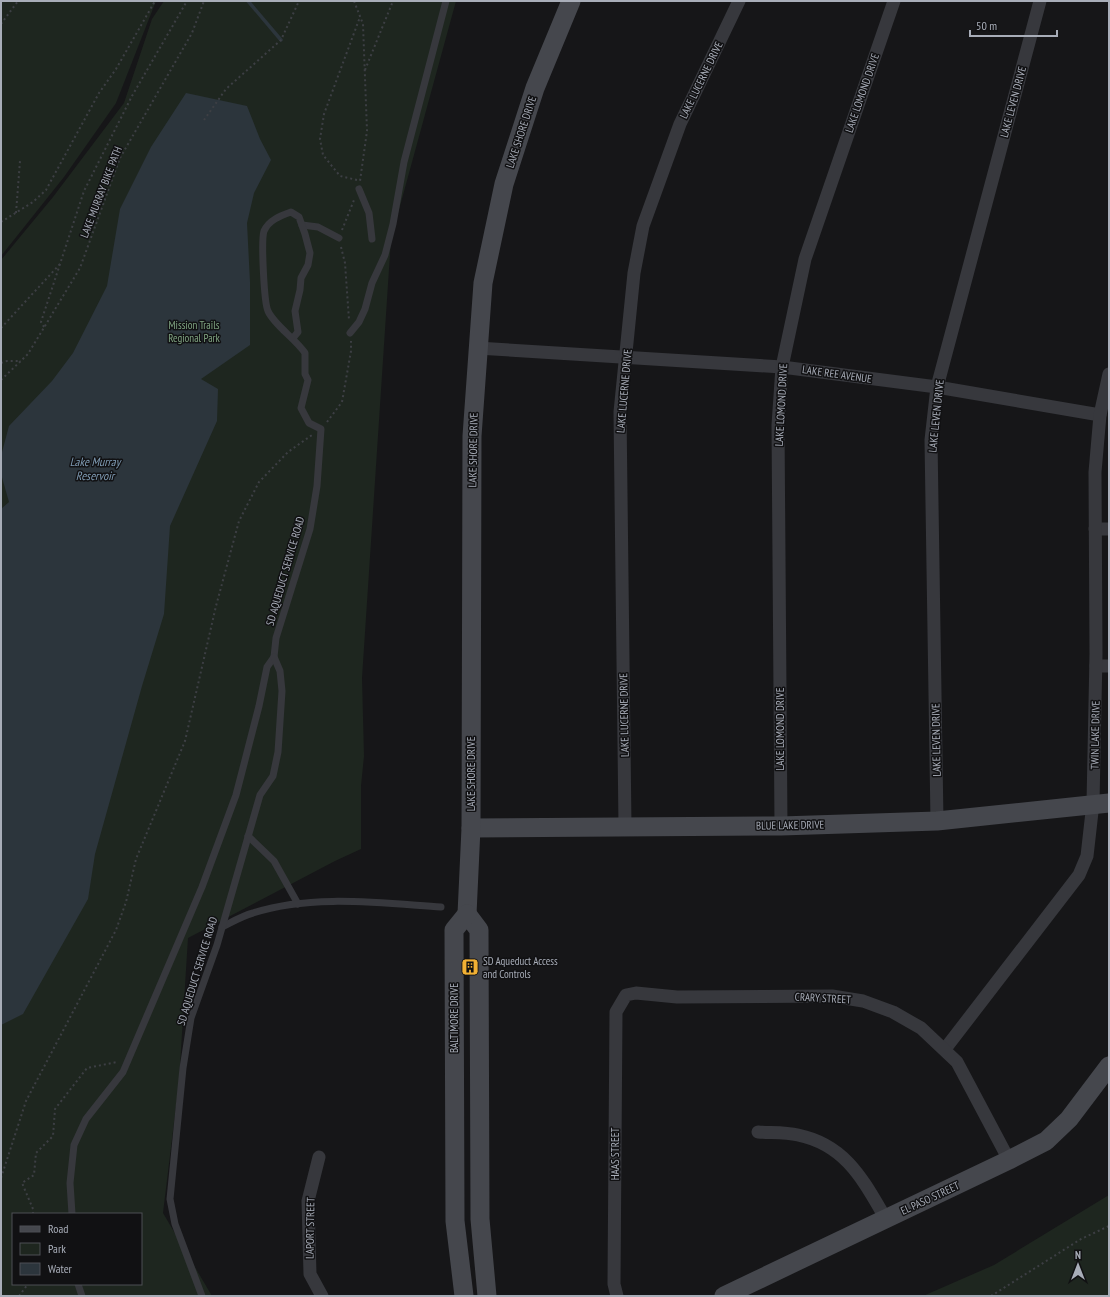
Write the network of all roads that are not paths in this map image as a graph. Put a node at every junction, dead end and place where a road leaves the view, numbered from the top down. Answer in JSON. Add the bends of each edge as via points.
{"nodes":[{"id":1,"x":446,"y":1,"type":"edge"},
{"id":2,"x":571,"y":1,"type":"edge"},
{"id":3,"x":739,"y":1,"type":"edge"},
{"id":4,"x":894,"y":1,"type":"edge"},
{"id":5,"x":1040,"y":1,"type":"edge"},
{"id":6,"x":359,"y":189,"type":"road end"},
{"id":7,"x":302,"y":225,"type":"junction"},
{"id":8,"x":339,"y":238,"type":"road end"},
{"id":9,"x":372,"y":239,"type":"dead end"},
{"id":10,"x":350,"y":334,"type":"road end"},
{"id":11,"x":293,"y":338,"type":"junction"},
{"id":12,"x":477,"y":348,"type":"junction"},
{"id":13,"x":627,"y":356,"type":"junction"},
{"id":14,"x":782,"y":367,"type":"junction"},
{"id":15,"x":1109,"y":374,"type":"edge"},
{"id":16,"x":937,"y":387,"type":"junction"},
{"id":17,"x":1100,"y":415,"type":"junction"},
{"id":18,"x":1095,"y":529,"type":"junction"},
{"id":19,"x":1109,"y":529,"type":"edge"},
{"id":20,"x":274,"y":657,"type":"junction"},
{"id":21,"x":1096,"y":666,"type":"junction"},
{"id":22,"x":1109,"y":666,"type":"edge"},
{"id":23,"x":1101,"y":803,"type":"edge"},
{"id":24,"x":937,"y":821,"type":"junction"},
{"id":25,"x":625,"y":826,"type":"junction"},
{"id":26,"x":781,"y":826,"type":"junction"},
{"id":27,"x":471,"y":828,"type":"junction"},
{"id":28,"x":248,"y":836,"type":"junction"},
{"id":29,"x":298,"y":904,"type":"junction"},
{"id":30,"x":441,"y":907,"type":"dead end"},
{"id":31,"x":467,"y":914,"type":"junction"},
{"id":32,"x":222,"y":927,"type":"junction"},
{"id":33,"x":616,"y":1012,"type":"joint"},
{"id":34,"x":945,"y":1049,"type":"junction"},
{"id":35,"x":1109,"y":1066,"type":"edge"},
{"id":36,"x":758,"y":1132,"type":"dead end"},
{"id":37,"x":319,"y":1157,"type":"dead end"},
{"id":38,"x":1009,"y":1160,"type":"junction"},
{"id":39,"x":72,"y":1213,"type":"edge"},
{"id":40,"x":886,"y":1219,"type":"junction"},
{"id":41,"x":78,"y":1285,"type":"edge"},
{"id":42,"x":82,"y":1296,"type":"edge"},
{"id":43,"x":202,"y":1296,"type":"edge"},
{"id":44,"x":322,"y":1296,"type":"edge"},
{"id":45,"x":464,"y":1296,"type":"edge"},
{"id":46,"x":487,"y":1296,"type":"edge"},
{"id":47,"x":617,"y":1296,"type":"edge"},
{"id":48,"x":724,"y":1296,"type":"edge"}],
"edges":[{"from":1,"to":10,"type":"lane","via":[[404,162],[385,255],[372,283],[365,309]]},
{"from":2,"to":12,"type":"main road","name":"LAKE SHORE DRIVE","via":[[535,88],[504,184],[483,283]]},
{"from":3,"to":13,"type":"street","name":"LAKE LUCERNE DRIVE","via":[[680,124],[643,226],[634,273]]},
{"from":4,"to":14,"type":"street","name":"LAKE LOMOND DRIVE","via":[[805,259]]},
{"from":5,"to":16,"type":"street","name":"LAKE LEVEN DRIVE"},
{"from":6,"to":9,"type":"lane","via":[[369,213]]},
{"from":7,"to":8,"type":"lane","via":[[318,227]]},
{"from":7,"to":11,"type":"lane","via":[[310,253],[308,265],[301,278],[295,311],[298,332]]},
{"from":7,"to":11,"type":"lane","via":[[299,217],[291,212],[275,219],[264,233],[262,245],[268,311]]},
{"from":11,"to":20,"type":"lane","name":"SD AQUEDUCT SERVICE ROAD","via":[[305,353],[305,374],[308,380],[301,408],[309,423],[321,428],[317,486],[310,529],[276,638]]},
{"from":12,"to":13,"type":"street","name":"LAKE REE AVENUE"},
{"from":12,"to":27,"type":"main road","name":"LAKE SHORE DRIVE","via":[[472,436]]},
{"from":13,"to":14,"type":"street","name":"LAKE REE AVENUE"},
{"from":13,"to":25,"type":"street","name":"LAKE LUCERNE DRIVE","via":[[620,412]]},
{"from":14,"to":16,"type":"street","name":"LAKE REE AVENUE"},
{"from":14,"to":26,"type":"street","name":"LAKE LOMOND DRIVE","via":[[778,425]]},
{"from":15,"to":17,"type":"street","name":"TWIN LAKE DRIVE"},
{"from":16,"to":17,"type":"street","name":"LAKE REE AVENUE"},
{"from":16,"to":24,"type":"street","name":"LAKE LEVEN DRIVE","via":[[931,440]]},
{"from":17,"to":18,"type":"street","name":"TWIN LAKE DRIVE","via":[[1095,472]]},
{"from":18,"to":19,"type":"street"},
{"from":18,"to":21,"type":"street","name":"TWIN LAKE DRIVE"},
{"from":20,"to":28,"type":"lane","name":"SD AQUEDUCT SERVICE ROAD","via":[[280,671],[282,691],[278,752],[273,776],[260,795]]},
{"from":20,"to":39,"type":"lane","name":"SD AQUEDUCT SERVICE ROAD","via":[[267,667],[236,795],[202,887],[128,1060],[122,1072],[86,1119],[74,1146],[70,1183]]},
{"from":21,"to":22,"type":"street"},
{"from":21,"to":23,"type":"street","name":"TWIN LAKE DRIVE"},
{"from":23,"to":24,"type":"main road","name":"BLUE LAKE DRIVE"},
{"from":23,"to":34,"type":"street","name":"TWIN LAKE DRIVE","via":[[1087,856],[1079,875]]},
{"from":24,"to":26,"type":"main road","name":"BLUE LAKE DRIVE"},
{"from":25,"to":26,"type":"main road","name":"BLUE LAKE DRIVE"},
{"from":25,"to":27,"type":"main road","name":"BLUE LAKE DRIVE"},
{"from":27,"to":31,"type":"main road","name":"LAKE SHORE DRIVE"},
{"from":28,"to":29,"type":"lane","via":[[274,862]]},
{"from":28,"to":32,"type":"lane","name":"SD AQUEDUCT SERVICE ROAD"},
{"from":29,"to":30,"type":"lane","via":[[371,902]]},
{"from":29,"to":32,"type":"lane","via":[[252,913]]},
{"from":31,"to":45,"type":"main road","name":"BALTIMORE DRIVE","via":[[454,930],[455,1221]]},
{"from":31,"to":46,"type":"main road","via":[[479,930],[480,1219]]},
{"from":32,"to":43,"type":"lane","name":"SD AQUEDUCT SERVICE ROAD","via":[[191,1018],[170,1191],[175,1224]]},
{"from":33,"to":34,"type":"street","name":"CRARY STREET","via":[[626,995],[636,993],[677,997],[832,996],[863,1001],[893,1012],[921,1028]]},
{"from":33,"to":47,"type":"street","name":"HAAS STREET","via":[[614,1284]]},
{"from":34,"to":38,"type":"street","name":"CRARY STREET","via":[[958,1062]]},
{"from":35,"to":38,"type":"main road","name":"EL PASO STREET","via":[[1069,1119],[1046,1141]]},
{"from":36,"to":40,"type":"street","via":[[797,1135],[826,1144],[846,1159],[862,1177]]},
{"from":37,"to":44,"type":"street","name":"LAPORT STREET","via":[[308,1201],[310,1274]]},
{"from":38,"to":40,"type":"main road","name":"EL PASO STREET"},
{"from":40,"to":48,"type":"main road","name":"EL PASO STREET"},
{"from":41,"to":42,"type":"lane"}]}
